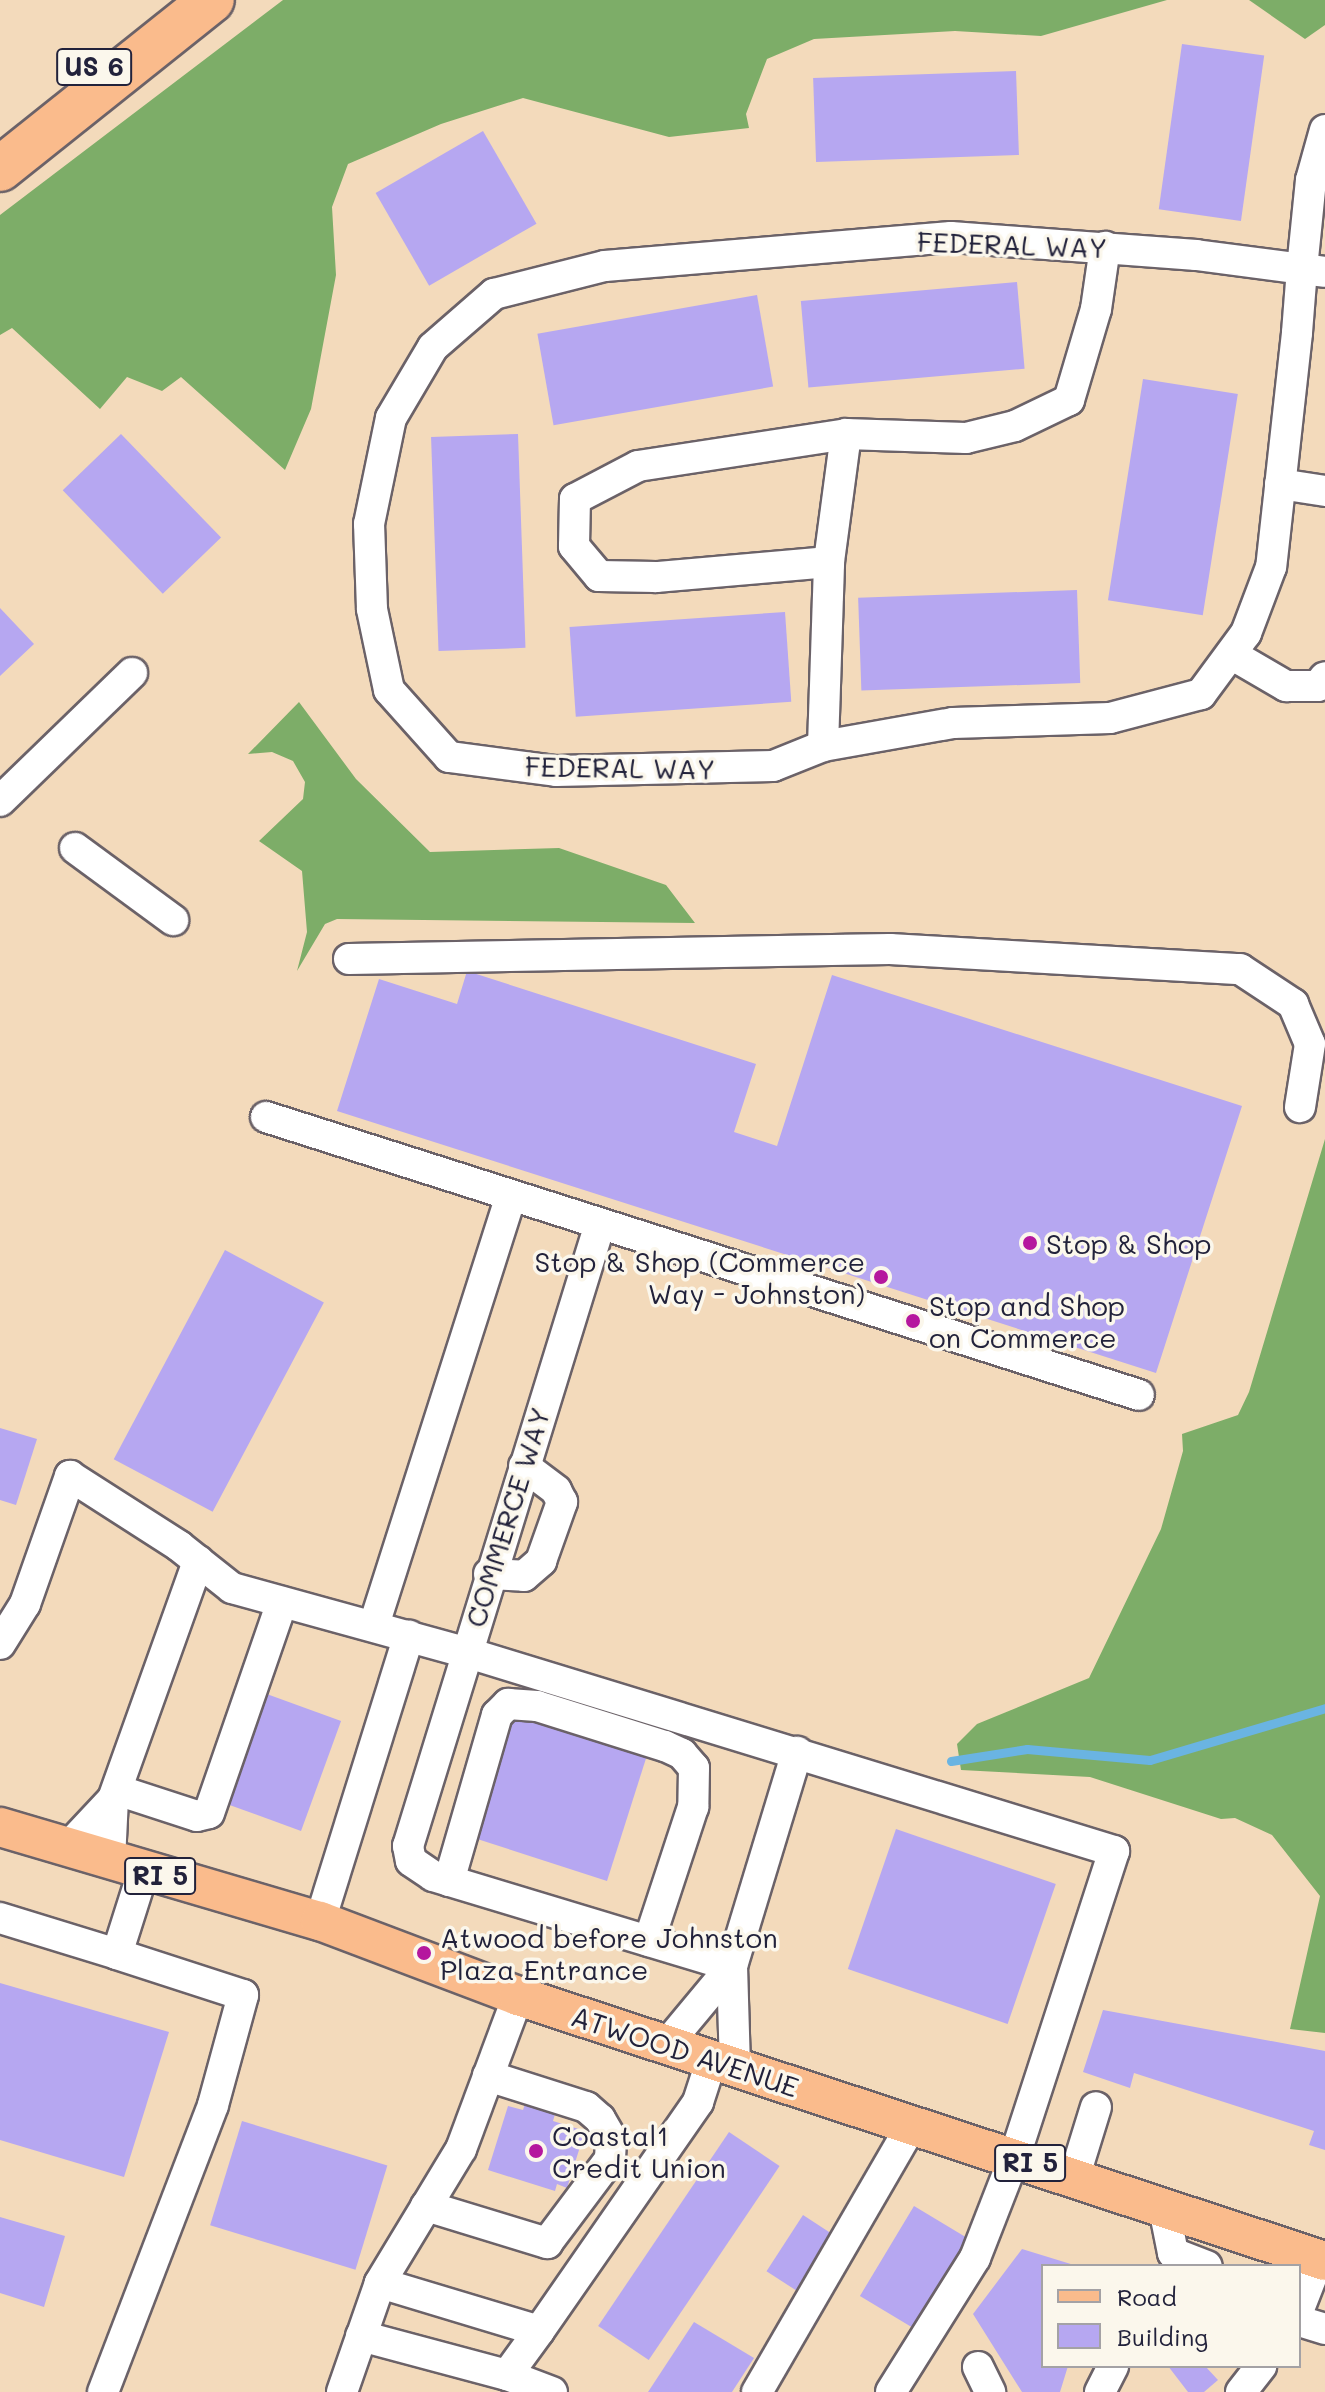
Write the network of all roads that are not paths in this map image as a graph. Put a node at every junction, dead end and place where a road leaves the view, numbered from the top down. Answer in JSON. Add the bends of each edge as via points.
{"nodes":[{"id":1,"x":189,"y":0,"type":"edge"},
{"id":2,"x":212,"y":0,"type":"edge"},
{"id":3,"x":1325,"y":130,"type":"edge"},
{"id":4,"x":0,"y":133,"type":"edge"},
{"id":5,"x":0,"y":169,"type":"edge"},
{"id":6,"x":1105,"y":247,"type":"junction"},
{"id":7,"x":1314,"y":271,"type":"edge"},
{"id":8,"x":846,"y":434,"type":"junction"},
{"id":9,"x":1280,"y":484,"type":"junction"},
{"id":10,"x":1325,"y":491,"type":"edge"},
{"id":11,"x":829,"y":562,"type":"junction"},
{"id":12,"x":1231,"y":654,"type":"junction"},
{"id":13,"x":132,"y":673,"type":"dead end"},
{"id":14,"x":1325,"y":677,"type":"edge"},
{"id":15,"x":823,"y":746,"type":"junction"},
{"id":16,"x":0,"y":801,"type":"edge"},
{"id":17,"x":75,"y":848,"type":"dead end"},
{"id":18,"x":173,"y":920,"type":"dead end"},
{"id":19,"x":349,"y":959,"type":"dead end"},
{"id":20,"x":1300,"y":1107,"type":"dead end"},
{"id":21,"x":266,"y":1117,"type":"dead end"},
{"id":22,"x":511,"y":1195,"type":"junction"},
{"id":23,"x":600,"y":1224,"type":"junction"},
{"id":24,"x":1139,"y":1395,"type":"dead end"},
{"id":25,"x":524,"y":1466,"type":"junction"},
{"id":26,"x":198,"y":1561,"type":"junction"},
{"id":27,"x":489,"y":1574,"type":"junction"},
{"id":28,"x":282,"y":1602,"type":"junction"},
{"id":29,"x":374,"y":1625,"type":"junction"},
{"id":30,"x":409,"y":1636,"type":"junction"},
{"id":31,"x":0,"y":1644,"type":"edge"},
{"id":32,"x":465,"y":1652,"type":"junction"},
{"id":33,"x":797,"y":1752,"type":"junction"},
{"id":34,"x":115,"y":1794,"type":"junction"},
{"id":35,"x":0,"y":1828,"type":"edge"},
{"id":36,"x":68,"y":1847,"type":"junction"},
{"id":37,"x":127,"y":1866,"type":"junction"},
{"id":38,"x":449,"y":1881,"type":"junction"},
{"id":39,"x":0,"y":1918,"type":"edge"},
{"id":40,"x":320,"y":1921,"type":"junction"},
{"id":41,"x":649,"y":1941,"type":"junction"},
{"id":42,"x":117,"y":1954,"type":"junction"},
{"id":43,"x":732,"y":1966,"type":"junction"},
{"id":44,"x":518,"y":1996,"type":"junction"},
{"id":45,"x":667,"y":2044,"type":"junction"},
{"id":46,"x":723,"y":2063,"type":"junction"},
{"id":47,"x":488,"y":2076,"type":"junction"},
{"id":48,"x":1096,"y":2107,"type":"dead end"},
{"id":49,"x":913,"y":2123,"type":"junction"},
{"id":50,"x":1014,"y":2158,"type":"junction"},
{"id":51,"x":1074,"y":2178,"type":"junction"},
{"id":52,"x":426,"y":2206,"type":"junction"},
{"id":53,"x":1164,"y":2208,"type":"junction"},
{"id":54,"x":1169,"y":2260,"type":"edge"},
{"id":55,"x":1322,"y":2260,"type":"edge"},
{"id":56,"x":1194,"y":2264,"type":"edge"},
{"id":57,"x":380,"y":2283,"type":"junction"},
{"id":58,"x":1301,"y":2305,"type":"edge"},
{"id":59,"x":1301,"y":2322,"type":"edge"},
{"id":60,"x":1325,"y":2329,"type":"edge"},
{"id":61,"x":539,"y":2331,"type":"junction"},
{"id":62,"x":361,"y":2336,"type":"junction"},
{"id":63,"x":1112,"y":2368,"type":"edge"},
{"id":64,"x":507,"y":2375,"type":"junction"},
{"id":65,"x":103,"y":2392,"type":"edge"},
{"id":66,"x":342,"y":2392,"type":"edge"},
{"id":67,"x":552,"y":2392,"type":"edge"},
{"id":68,"x":757,"y":2392,"type":"edge"},
{"id":69,"x":891,"y":2392,"type":"edge"},
{"id":70,"x":1100,"y":2392,"type":"edge"}],
"edges":[{"from":1,"to":4,"type":"highway","number":"US 6"},
{"from":2,"to":5,"type":"highway"},
{"from":3,"to":7,"type":"lane","name":"FEDERAL WAY","via":[[1311,180]]},
{"from":6,"to":7,"type":"lane","name":"FEDERAL WAY"},
{"from":6,"to":8,"type":"lane","via":[[1096,309],[1069,400],[1015,426],[966,438]]},
{"from":6,"to":15,"type":"lane","name":"FEDERAL WAY","via":[[951,237],[605,266],[494,294],[433,347],[391,418],[369,524],[372,609],[389,690],[449,757],[556,771],[693,770],[773,766]]},
{"from":7,"to":9,"type":"lane","name":"FEDERAL WAY"},
{"from":8,"to":11,"type":"lane"},
{"from":8,"to":11,"type":"lane","via":[[638,466],[575,499],[574,546],[599,576],[656,577]]},
{"from":9,"to":10,"type":"lane"},
{"from":9,"to":12,"type":"lane","name":"FEDERAL WAY","via":[[1271,567],[1246,633]]},
{"from":11,"to":15,"type":"lane"},
{"from":12,"to":14,"type":"lane","via":[[1286,686],[1318,686]]},
{"from":12,"to":15,"type":"lane","name":"FEDERAL WAY","via":[[1201,694],[1110,718],[953,723]]},
{"from":13,"to":16,"type":"lane"},
{"from":17,"to":18,"type":"lane"},
{"from":19,"to":20,"type":"lane","via":[[890,949],[1240,969],[1293,1004],[1310,1044]]},
{"from":21,"to":22,"type":"lane"},
{"from":22,"to":23,"type":"lane"},
{"from":22,"to":29,"type":"lane"},
{"from":23,"to":24,"type":"lane"},
{"from":23,"to":25,"type":"lane","name":"COMMERCE WAY"},
{"from":25,"to":27,"type":"lane","name":"COMMERCE WAY"},
{"from":25,"to":27,"type":"lane","via":[[556,1490],[562,1502],[541,1561],[524,1576]]},
{"from":26,"to":28,"type":"lane","name":"COMMERCE WAY","via":[[232,1588]]},
{"from":26,"to":31,"type":"lane","name":"COMMERCE WAY","via":[[70,1476],[25,1604]]},
{"from":26,"to":34,"type":"lane"},
{"from":27,"to":32,"type":"lane","name":"COMMERCE WAY"},
{"from":28,"to":29,"type":"lane","name":"COMMERCE WAY"},
{"from":28,"to":34,"type":"lane","via":[[209,1813],[197,1816]]},
{"from":29,"to":30,"type":"lane","name":"COMMERCE WAY"},
{"from":30,"to":32,"type":"lane","name":"COMMERCE WAY"},
{"from":30,"to":40,"type":"lane"},
{"from":32,"to":33,"type":"lane"},
{"from":32,"to":38,"type":"lane","via":[[408,1846],[419,1870]]},
{"from":33,"to":43,"type":"lane"},
{"from":33,"to":50,"type":"lane","via":[[1114,1851]]},
{"from":34,"to":36,"type":"lane"},
{"from":34,"to":37,"type":"lane"},
{"from":35,"to":36,"type":"main road","name":"ATWOOD AVENUE","number":"RI 5"},
{"from":36,"to":37,"type":"main road","name":"ATWOOD AVENUE","number":"RI 5"},
{"from":37,"to":40,"type":"main road","name":"ATWOOD AVENUE","number":"RI 5"},
{"from":37,"to":42,"type":"lane"},
{"from":38,"to":41,"type":"lane"},
{"from":38,"to":41,"type":"lane","via":[[497,1715],[508,1704],[537,1706],[682,1754],[694,1768],[698,1783],[693,1807]]},
{"from":39,"to":42,"type":"lane"},
{"from":40,"to":44,"type":"main road","name":"ATWOOD AVENUE","number":"RI 5"},
{"from":41,"to":43,"type":"lane"},
{"from":42,"to":65,"type":"lane","via":[[243,1995],[213,2105]]},
{"from":43,"to":45,"type":"lane"},
{"from":43,"to":46,"type":"lane"},
{"from":44,"to":45,"type":"main road","name":"ATWOOD AVENUE","number":"RI 5"},
{"from":44,"to":47,"type":"lane"},
{"from":45,"to":46,"type":"main road","name":"ATWOOD AVENUE","number":"RI 5"},
{"from":46,"to":49,"type":"main road","name":"ATWOOD AVENUE","number":"RI 5"},
{"from":46,"to":61,"type":"lane"},
{"from":47,"to":52,"type":"lane","via":[[461,2149]]},
{"from":47,"to":52,"type":"lane","via":[[586,2107],[611,2138],[610,2159],[547,2243]]},
{"from":48,"to":51,"type":"lane"},
{"from":49,"to":50,"type":"main road","name":"ATWOOD AVENUE","number":"RI 5"},
{"from":49,"to":68,"type":"lane"},
{"from":50,"to":51,"type":"main road","name":"ATWOOD AVENUE","number":"RI 5"},
{"from":50,"to":69,"type":"lane","via":[[975,2258]]},
{"from":51,"to":53,"type":"main road","name":"ATWOOD AVENUE","number":"RI 5"},
{"from":52,"to":57,"type":"lane"},
{"from":53,"to":54,"type":"lane"},
{"from":53,"to":55,"type":"main road","name":"ATWOOD AVENUE","number":"RI 5"},
{"from":54,"to":56,"type":"lane"},
{"from":55,"to":58,"type":"lane"},
{"from":57,"to":61,"type":"lane"},
{"from":57,"to":62,"type":"lane"},
{"from":59,"to":60,"type":"lane"},
{"from":61,"to":64,"type":"lane"},
{"from":62,"to":64,"type":"lane"},
{"from":62,"to":66,"type":"lane"},
{"from":63,"to":70,"type":"lane"},
{"from":64,"to":67,"type":"lane"}]}
